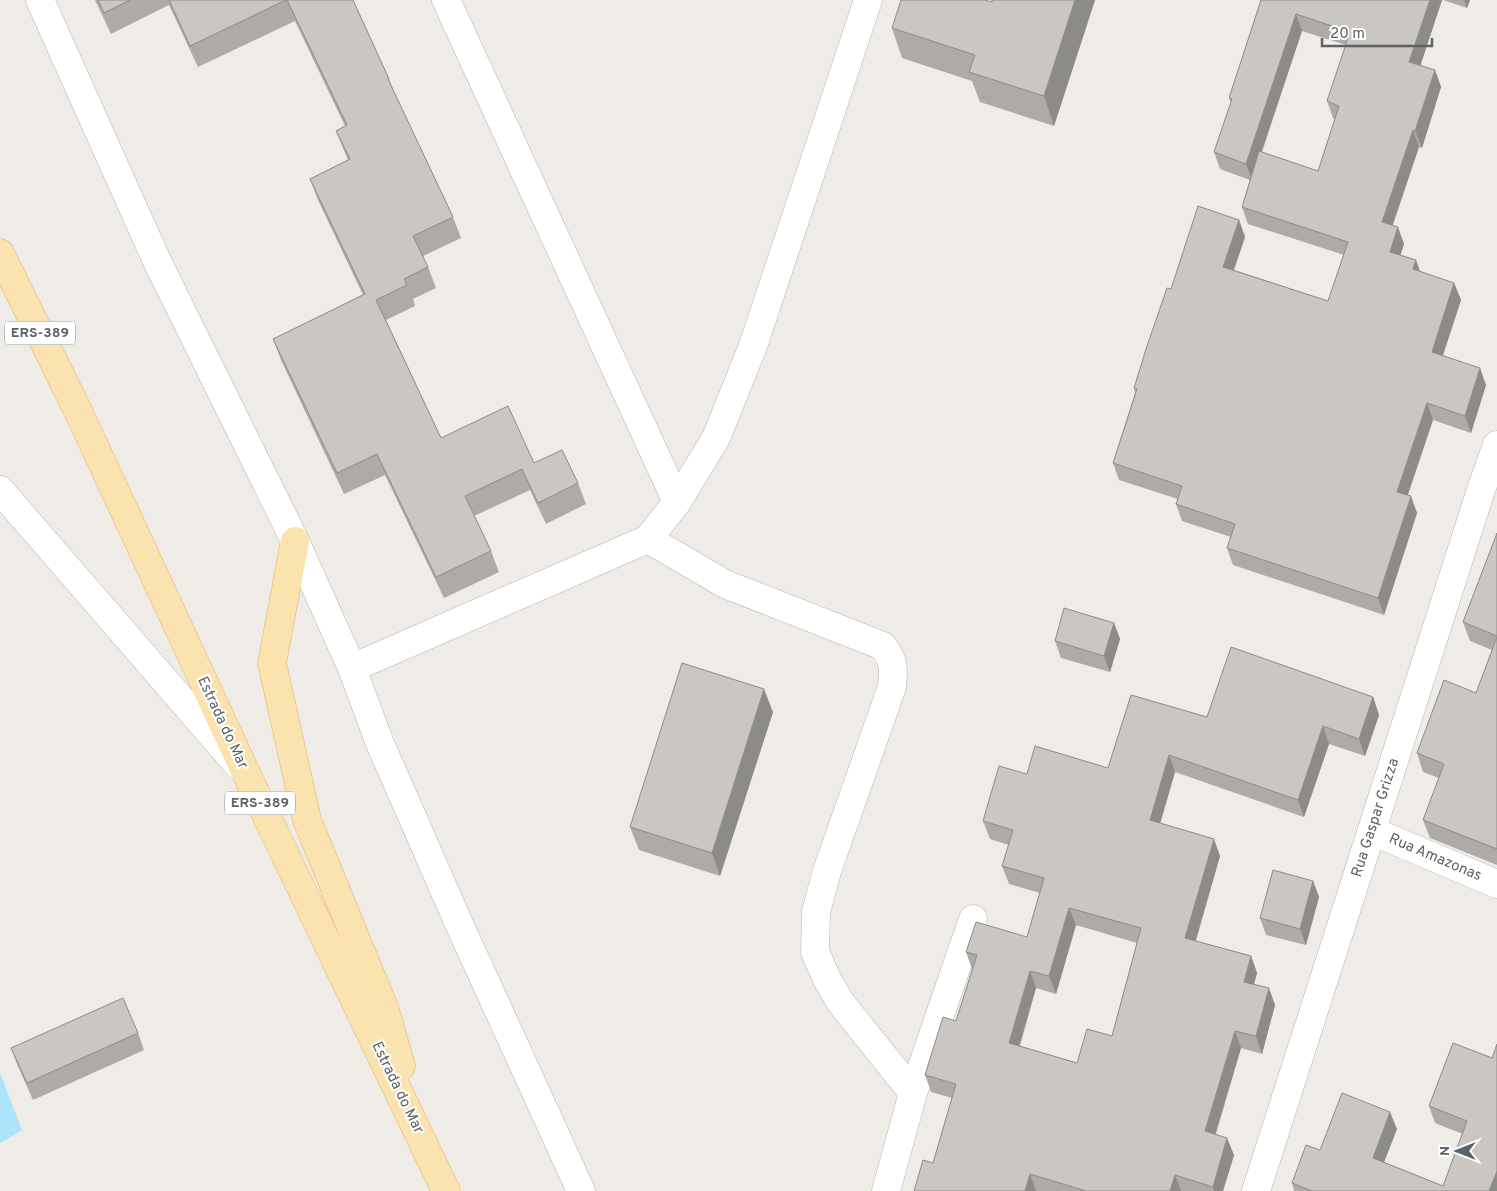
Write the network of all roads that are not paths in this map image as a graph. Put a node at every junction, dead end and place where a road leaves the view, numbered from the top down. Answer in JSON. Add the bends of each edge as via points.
{"nodes":[{"id":1,"x":40,"y":0,"type":"edge"},
{"id":2,"x":446,"y":0,"type":"edge"},
{"id":3,"x":868,"y":0,"type":"edge"},
{"id":4,"x":0,"y":253,"type":"edge"},
{"id":5,"x":1497,"y":445,"type":"edge"},
{"id":6,"x":0,"y":490,"type":"edge"},
{"id":7,"x":1489,"y":493,"type":"edge"},
{"id":8,"x":677,"y":502,"type":"junction"},
{"id":9,"x":648,"y":539,"type":"junction"},
{"id":10,"x":295,"y":541,"type":"junction"},
{"id":11,"x":352,"y":668,"type":"junction"},
{"id":12,"x":246,"y":773,"type":"junction"},
{"id":13,"x":1372,"y":831,"type":"junction"},
{"id":14,"x":1497,"y":884,"type":"edge"},
{"id":15,"x":973,"y":919,"type":"dead end"},
{"id":16,"x":914,"y":1093,"type":"junction"},
{"id":17,"x":420,"y":1135,"type":"junction"},
{"id":18,"x":446,"y":1191,"type":"edge"},
{"id":19,"x":581,"y":1191,"type":"edge"},
{"id":20,"x":886,"y":1191,"type":"edge"},
{"id":21,"x":1256,"y":1191,"type":"edge"}],
"edges":[{"from":1,"to":10,"type":"street","via":[[157,261]]},
{"from":2,"to":8,"type":"street"},
{"from":3,"to":8,"type":"street","via":[[753,346],[716,438]]},
{"from":4,"to":12,"type":"main road","name":"Estrada do Mar","number":"ERS-389","via":[[83,422]]},
{"from":5,"to":7,"type":"street","name":"Rua Gaspar Grizza"},
{"from":6,"to":12,"type":"street"},
{"from":7,"to":13,"type":"street","name":"Rua Gaspar Grizza"},
{"from":8,"to":9,"type":"street"},
{"from":9,"to":11,"type":"street"},
{"from":9,"to":16,"type":"street","via":[[725,584],[883,646],[890,655],[894,668],[892,687],[827,871],[816,912],[815,952],[842,1003]]},
{"from":10,"to":11,"type":"street"},
{"from":10,"to":17,"type":"main road","via":[[272,663],[306,820],[385,1010]]},
{"from":11,"to":19,"type":"street","via":[[379,741],[460,926]]},
{"from":12,"to":17,"type":"main road","name":"Estrada do Mar","number":"ERS-389"},
{"from":13,"to":14,"type":"street","name":"Rua Amazonas"},
{"from":13,"to":21,"type":"street","name":"Rua Gaspar Grizza"},
{"from":15,"to":16,"type":"street"},
{"from":16,"to":20,"type":"street"},
{"from":17,"to":18,"type":"main road","name":"Estrada do Mar","number":"ERS-389"}]}
